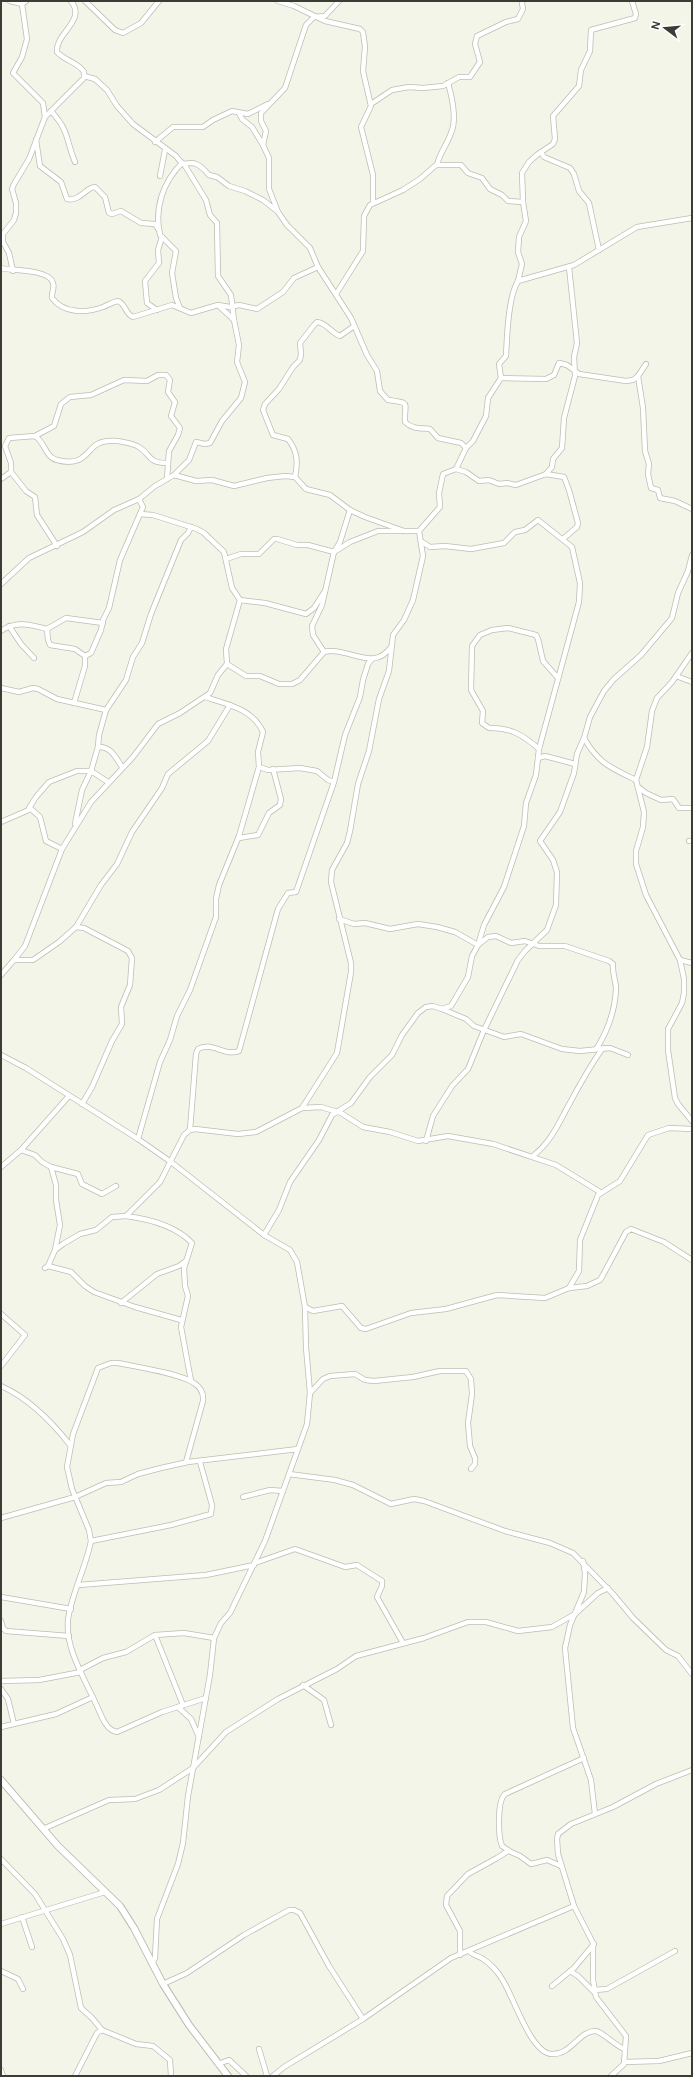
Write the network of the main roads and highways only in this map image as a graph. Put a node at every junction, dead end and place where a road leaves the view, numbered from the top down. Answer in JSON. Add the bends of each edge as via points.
{"nodes":[{"id":1,"x":1,"y":1780,"type":"edge"},
{"id":2,"x":228,"y":2076,"type":"edge"}],
"edges":[{"from":1,"to":2,"type":"main road","via":[[43,1829],[120,1906],[189,2025]]}]}
